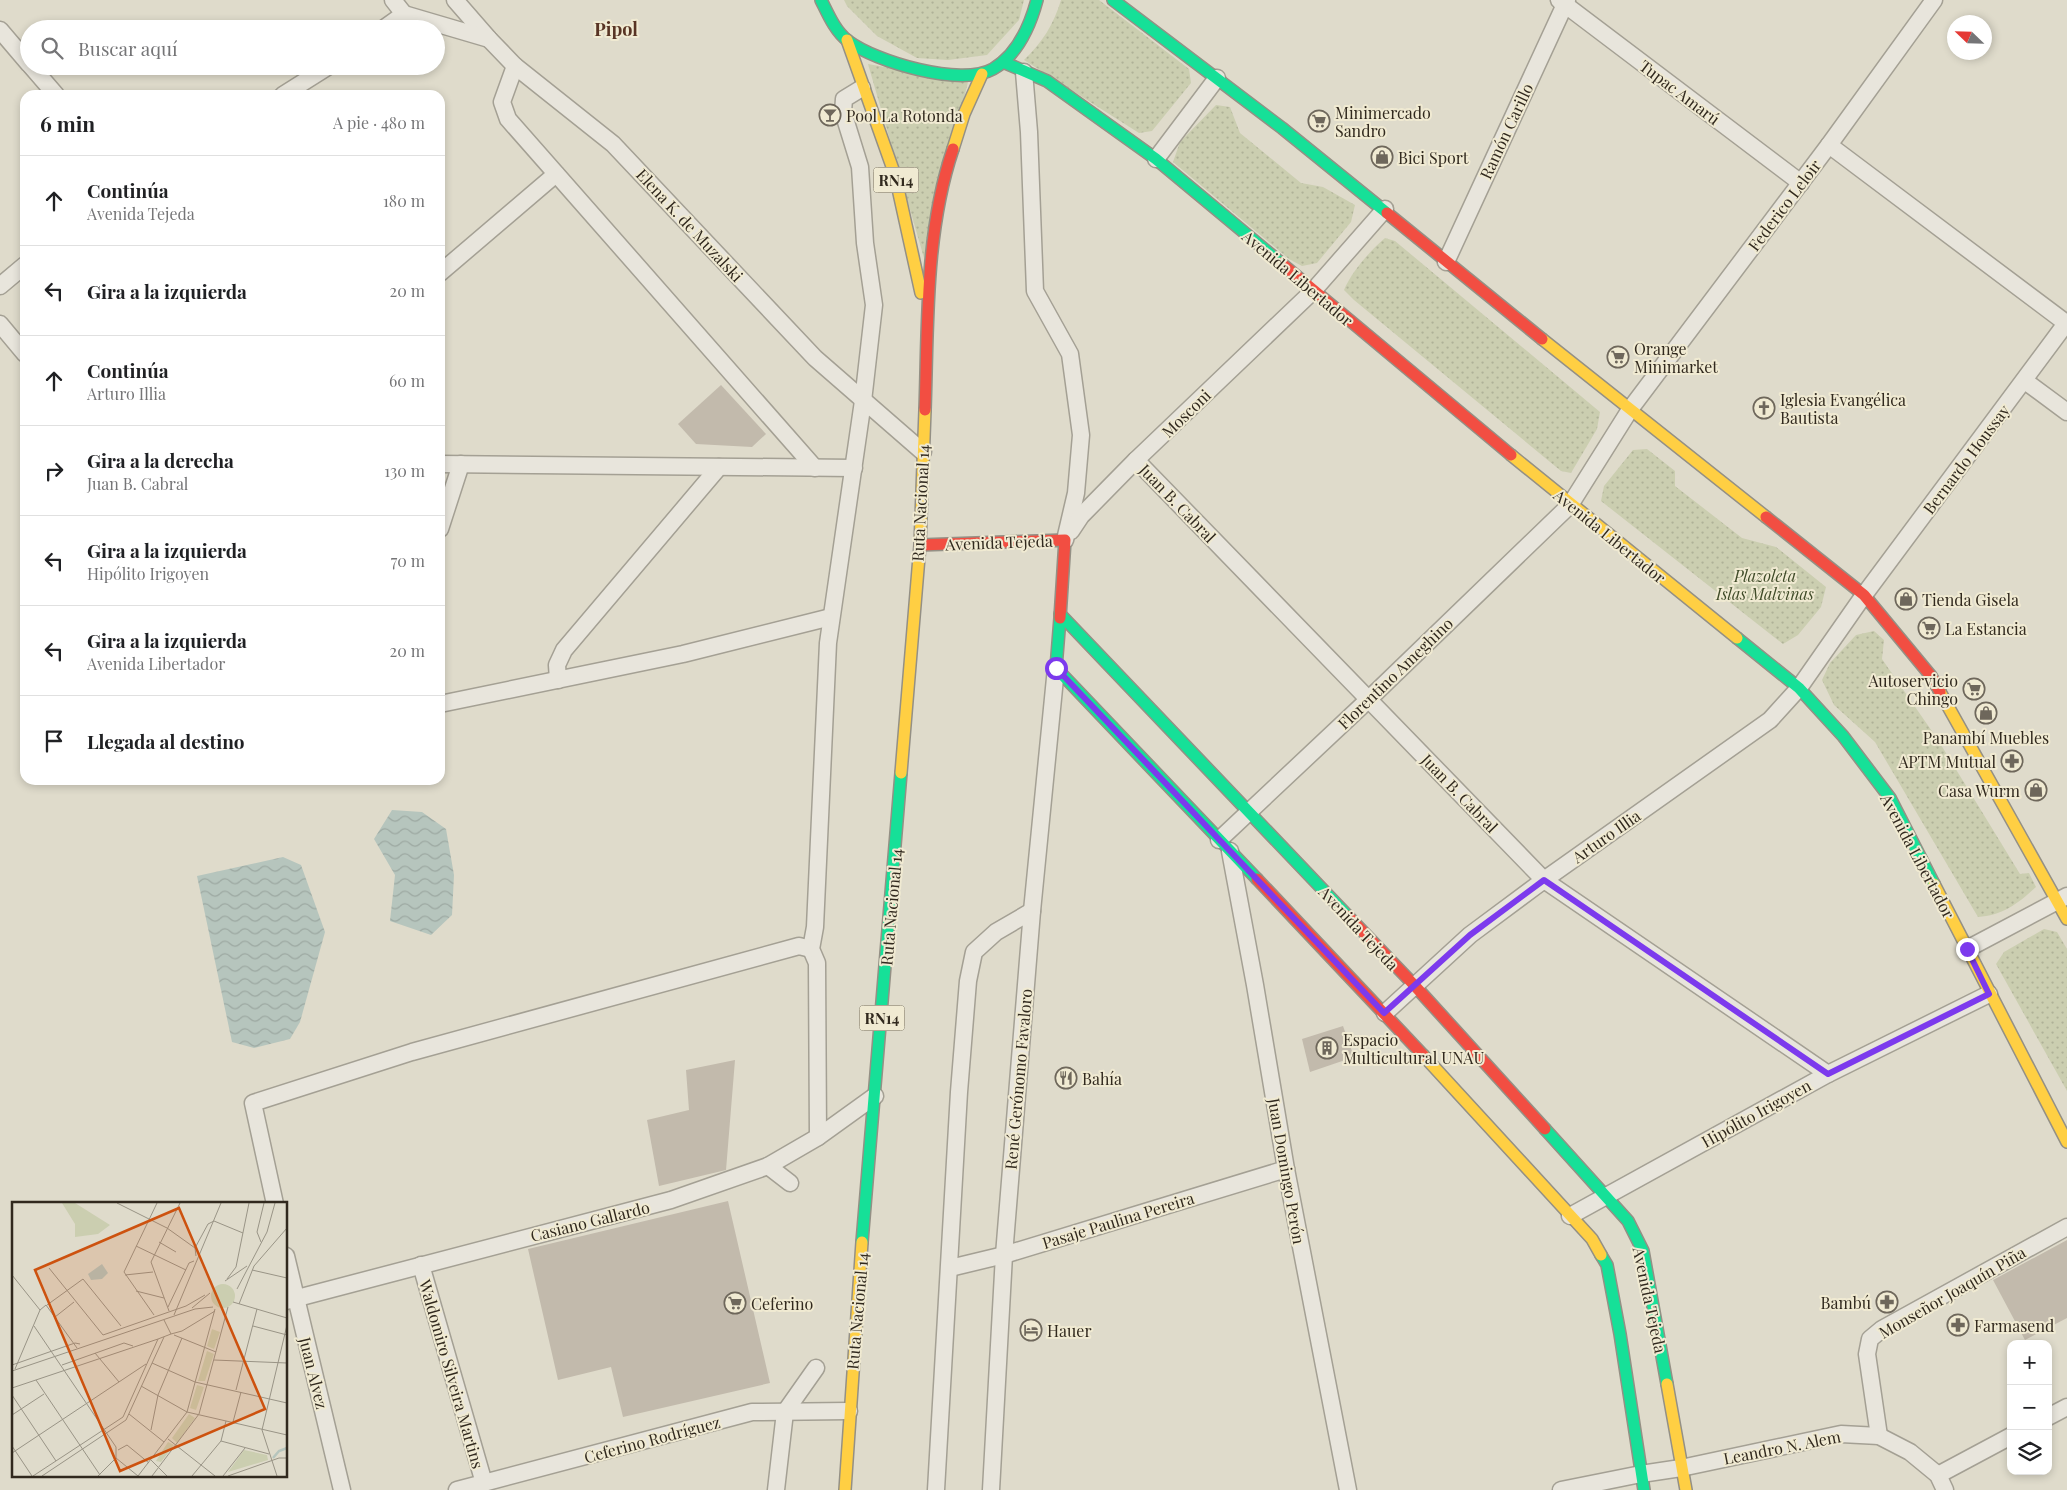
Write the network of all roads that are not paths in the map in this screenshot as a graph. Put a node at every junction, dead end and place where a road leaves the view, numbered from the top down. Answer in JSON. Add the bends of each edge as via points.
{"nodes":[{"id":1,"x":393,"y":0,"type":"edge"},
{"id":2,"x":455,"y":0,"type":"edge"},
{"id":3,"x":821,"y":0,"type":"edge"},
{"id":4,"x":1037,"y":0,"type":"edge"},
{"id":5,"x":1113,"y":0,"type":"edge"},
{"id":6,"x":1934,"y":0,"type":"edge"},
{"id":7,"x":1563,"y":2,"type":"edge"},
{"id":8,"x":404,"y":14,"type":"junction"},
{"id":9,"x":396,"y":20,"type":"edge"},
{"id":10,"x":424,"y":20,"type":"edge"},
{"id":11,"x":445,"y":26,"type":"edge"},
{"id":12,"x":0,"y":30,"type":"edge"},
{"id":13,"x":489,"y":39,"type":"junction"},
{"id":14,"x":847,"y":40,"type":"junction"},
{"id":15,"x":20,"y":53,"type":"edge"},
{"id":16,"x":1003,"y":62,"type":"junction"},
{"id":17,"x":515,"y":66,"type":"junction"},
{"id":18,"x":1024,"y":72,"type":"junction"},
{"id":19,"x":982,"y":74,"type":"junction"},
{"id":20,"x":39,"y":75,"type":"edge"},
{"id":21,"x":315,"y":75,"type":"edge"},
{"id":22,"x":1216,"y":78,"type":"junction"},
{"id":23,"x":862,"y":88,"type":"junction"},
{"id":24,"x":52,"y":90,"type":"edge"},
{"id":25,"x":291,"y":90,"type":"edge"},
{"id":26,"x":1829,"y":145,"type":"junction"},
{"id":27,"x":1156,"y":159,"type":"junction"},
{"id":28,"x":556,"y":174,"type":"junction"},
{"id":29,"x":1801,"y":183,"type":"junction"},
{"id":30,"x":1385,"y":209,"type":"junction"},
{"id":31,"x":1446,"y":262,"type":"junction"},
{"id":32,"x":20,"y":269,"type":"edge"},
{"id":33,"x":445,"y":269,"type":"edge"},
{"id":34,"x":0,"y":286,"type":"edge"},
{"id":35,"x":1313,"y":291,"type":"junction"},
{"id":36,"x":2067,"y":322,"type":"edge"},
{"id":37,"x":0,"y":324,"type":"edge"},
{"id":38,"x":928,"y":324,"type":"junction"},
{"id":39,"x":20,"y":348,"type":"edge"},
{"id":40,"x":2025,"y":381,"type":"junction"},
{"id":41,"x":863,"y":401,"type":"junction"},
{"id":42,"x":1631,"y":408,"type":"junction"},
{"id":43,"x":2067,"y":412,"type":"edge"},
{"id":44,"x":923,"y":452,"type":"junction"},
{"id":45,"x":1136,"y":460,"type":"junction"},
{"id":46,"x":445,"y":464,"type":"edge"},
{"id":47,"x":461,"y":464,"type":"junction"},
{"id":48,"x":719,"y":467,"type":"junction"},
{"id":49,"x":815,"y":468,"type":"junction"},
{"id":50,"x":854,"y":468,"type":"junction"},
{"id":51,"x":1570,"y":505,"type":"junction"},
{"id":52,"x":445,"y":514,"type":"edge"},
{"id":53,"x":1065,"y":540,"type":"junction"},
{"id":54,"x":920,"y":545,"type":"junction"},
{"id":55,"x":1864,"y":595,"type":"junction"},
{"id":56,"x":1060,"y":614,"type":"junction"},
{"id":57,"x":831,"y":617,"type":"junction"},
{"id":58,"x":1056,"y":668,"type":"junction"},
{"id":59,"x":558,"y":680,"type":"junction"},
{"id":60,"x":1799,"y":688,"type":"junction"},
{"id":61,"x":1370,"y":699,"type":"junction"},
{"id":62,"x":445,"y":703,"type":"edge"},
{"id":63,"x":1249,"y":811,"type":"junction"},
{"id":64,"x":1224,"y":845,"type":"junction"},
{"id":65,"x":1544,"y":880,"type":"junction"},
{"id":66,"x":2062,"y":899,"type":"edge"},
{"id":67,"x":1032,"y":911,"type":"junction"},
{"id":68,"x":2067,"y":919,"type":"edge"},
{"id":69,"x":811,"y":949,"type":"junction"},
{"id":70,"x":1967,"y":949,"type":"junction"},
{"id":71,"x":1415,"y":986,"type":"junction"},
{"id":72,"x":1989,"y":994,"type":"junction"},
{"id":73,"x":1384,"y":1013,"type":"junction"},
{"id":74,"x":1828,"y":1074,"type":"junction"},
{"id":75,"x":875,"y":1096,"type":"junction"},
{"id":76,"x":818,"y":1137,"type":"junction"},
{"id":77,"x":2067,"y":1142,"type":"edge"},
{"id":78,"x":768,"y":1166,"type":"junction"},
{"id":79,"x":1286,"y":1169,"type":"junction"},
{"id":80,"x":790,"y":1183,"type":"dead end"},
{"id":81,"x":1606,"y":1196,"type":"junction"},
{"id":82,"x":275,"y":1202,"type":"edge"},
{"id":83,"x":1570,"y":1216,"type":"junction"},
{"id":84,"x":2067,"y":1227,"type":"edge"},
{"id":85,"x":1004,"y":1255,"type":"junction"},
{"id":86,"x":421,"y":1266,"type":"junction"},
{"id":87,"x":950,"y":1268,"type":"junction"},
{"id":88,"x":288,"y":1274,"type":"edge"},
{"id":89,"x":291,"y":1300,"type":"edge"},
{"id":90,"x":816,"y":1368,"type":"dead end"},
{"id":91,"x":2067,"y":1407,"type":"edge"},
{"id":92,"x":849,"y":1411,"type":"junction"},
{"id":93,"x":784,"y":1412,"type":"junction"},
{"id":94,"x":2052,"y":1415,"type":"edge"},
{"id":95,"x":1880,"y":1436,"type":"junction"},
{"id":96,"x":2007,"y":1439,"type":"edge"},
{"id":97,"x":1681,"y":1468,"type":"junction"},
{"id":98,"x":1643,"y":1482,"type":"edge"},
{"id":99,"x":484,"y":1483,"type":"junction"},
{"id":100,"x":1941,"y":1483,"type":"edge"},
{"id":101,"x":342,"y":1490,"type":"edge"},
{"id":102,"x":457,"y":1490,"type":"edge"},
{"id":103,"x":776,"y":1490,"type":"edge"},
{"id":104,"x":845,"y":1490,"type":"edge"},
{"id":105,"x":936,"y":1490,"type":"edge"},
{"id":106,"x":991,"y":1490,"type":"edge"},
{"id":107,"x":1348,"y":1490,"type":"edge"},
{"id":108,"x":1561,"y":1490,"type":"edge"},
{"id":109,"x":1686,"y":1490,"type":"edge"}],
"edges":[{"from":1,"to":8,"type":"street"},
{"from":2,"to":13,"type":"street","name":"Elena K. de Muzalski"},
{"from":3,"to":14,"type":"main road","name":"Ruta Nacional 14","number":"RN14"},
{"from":4,"to":16,"type":"main road","via":[[1016,47]]},
{"from":5,"to":22,"type":"main road"},
{"from":6,"to":26,"type":"street","name":"Federico Leloir"},
{"from":7,"to":29,"type":"street","name":"Tupac Amarú"},
{"from":7,"to":31,"type":"street","name":"Ramón Carillo"},
{"from":8,"to":9,"type":"street"},
{"from":8,"to":10,"type":"street"},
{"from":11,"to":13,"type":"street"},
{"from":12,"to":15,"type":"street"},
{"from":13,"to":17,"type":"street","name":"Elena K. de Muzalski"},
{"from":14,"to":19,"type":"main road","name":"Ruta Nacional 14","number":"RN14","via":[[866,52],[899,65],[934,73]]},
{"from":14,"to":23,"type":"main road","name":"Ruta Nacional 14","number":"RN14"},
{"from":16,"to":18,"type":"main road","name":"Avenida Libertador"},
{"from":16,"to":19,"type":"main road"},
{"from":17,"to":28,"type":"street","via":[[502,102],[508,119]]},
{"from":17,"to":41,"type":"street","name":"Elena K. de Muzalski","via":[[614,144],[815,358]]},
{"from":18,"to":27,"type":"main road","name":"Avenida Libertador","via":[[1047,81]]},
{"from":18,"to":53,"type":"street","via":[[1035,291],[1070,354],[1081,435],[1076,493]]},
{"from":19,"to":38,"type":"main road","name":"Ruta Nacional 14","number":"RN14","via":[[964,114],[945,172],[934,232]]},
{"from":20,"to":24,"type":"street"},
{"from":21,"to":25,"type":"street"},
{"from":22,"to":27,"type":"street"},
{"from":22,"to":30,"type":"main road"},
{"from":23,"to":38,"type":"main road","name":"Ruta Nacional 14","number":"RN14","via":[[894,175]]},
{"from":23,"to":41,"type":"street","via":[[844,99],[843,112],[860,167],[865,243],[874,305]]},
{"from":26,"to":29,"type":"street","name":"Federico Leloir"},
{"from":26,"to":36,"type":"street"},
{"from":27,"to":35,"type":"main road","name":"Avenida Libertador"},
{"from":28,"to":33,"type":"street"},
{"from":28,"to":49,"type":"street"},
{"from":29,"to":42,"type":"street","name":"Federico Leloir"},
{"from":30,"to":31,"type":"main road"},
{"from":30,"to":35,"type":"street","name":"Mosconi"},
{"from":31,"to":42,"type":"main road"},
{"from":32,"to":34,"type":"street"},
{"from":35,"to":45,"type":"street","name":"Mosconi"},
{"from":35,"to":51,"type":"main road","name":"Avenida Libertador"},
{"from":36,"to":40,"type":"street","name":"Bernardo Houssay"},
{"from":37,"to":39,"type":"street"},
{"from":38,"to":44,"type":"main road","name":"Ruta Nacional 14","number":"RN14"},
{"from":40,"to":43,"type":"street"},
{"from":40,"to":55,"type":"street","name":"Bernardo Houssay"},
{"from":41,"to":44,"type":"street","name":"Elena K. de Muzalski"},
{"from":41,"to":50,"type":"street"},
{"from":42,"to":51,"type":"street","name":"Federico Leloir"},
{"from":42,"to":55,"type":"main road"},
{"from":44,"to":54,"type":"main road","name":"Ruta Nacional 14","number":"RN14"},
{"from":45,"to":53,"type":"street","name":"Mosconi","via":[[1081,516]]},
{"from":45,"to":61,"type":"street","name":"Juan B. Cabral"},
{"from":46,"to":47,"type":"street"},
{"from":47,"to":48,"type":"street"},
{"from":47,"to":52,"type":"street"},
{"from":48,"to":49,"type":"street"},
{"from":48,"to":59,"type":"street","via":[[564,650],[558,665]]},
{"from":49,"to":50,"type":"street"},
{"from":50,"to":57,"type":"street"},
{"from":51,"to":60,"type":"main road","name":"Avenida Libertador"},
{"from":51,"to":61,"type":"street","name":"Florentino Ameghino"},
{"from":53,"to":54,"type":"main road","name":"Avenida Tejeda"},
{"from":53,"to":56,"type":"main road","name":"Avenida Tejeda"},
{"from":54,"to":75,"type":"main road","name":"Ruta Nacional 14","number":"RN14"},
{"from":55,"to":60,"type":"street","name":"Bernardo Houssay"},
{"from":55,"to":66,"type":"main road","via":[[1931,676]]},
{"from":56,"to":58,"type":"main road","name":"Avenida Tejeda"},
{"from":56,"to":63,"type":"main road","name":"Avenida Tejeda"},
{"from":57,"to":59,"type":"street","via":[[683,654]]},
{"from":57,"to":69,"type":"street","via":[[815,927]]},
{"from":58,"to":64,"type":"main road"},
{"from":58,"to":67,"type":"street","name":"René Gerónomo Favaloro"},
{"from":59,"to":62,"type":"street"},
{"from":60,"to":65,"type":"street","name":"Arturo Illia","via":[[1770,720]]},
{"from":60,"to":70,"type":"main road","name":"Avenida Libertador","via":[[1843,736],[1890,798]]},
{"from":61,"to":63,"type":"street","name":"Florentino Ameghino"},
{"from":61,"to":65,"type":"street","name":"Juan B. Cabral"},
{"from":63,"to":64,"type":"street","name":"Florentino Ameghino"},
{"from":63,"to":71,"type":"main road","name":"Avenida Tejeda"},
{"from":64,"to":73,"type":"main road"},
{"from":64,"to":79,"type":"street","name":"Juan Domingo Perón","via":[[1255,985]]},
{"from":65,"to":71,"type":"street","name":"Arturo Illia","via":[[1470,935]]},
{"from":65,"to":74,"type":"street","name":"Juan B. Cabral"},
{"from":66,"to":68,"type":"main road"},
{"from":66,"to":70,"type":"street"},
{"from":67,"to":85,"type":"street","name":"René Gerónomo Favaloro"},
{"from":67,"to":87,"type":"street","via":[[996,932],[974,952],[968,981],[959,1092]]},
{"from":69,"to":76,"type":"street","via":[[817,963]]},
{"from":69,"to":82,"type":"street","via":[[799,946],[412,1052],[252,1103]]},
{"from":70,"to":72,"type":"main road","name":"Avenida Libertador"},
{"from":71,"to":73,"type":"street","name":"Arturo Illia"},
{"from":71,"to":81,"type":"main road","name":"Avenida Tejeda"},
{"from":72,"to":74,"type":"street","name":"Hipólito Irigoyen"},
{"from":72,"to":77,"type":"main road","name":"Avenida Libertador"},
{"from":73,"to":83,"type":"main road"},
{"from":74,"to":81,"type":"street","name":"Hipólito Irigoyen"},
{"from":75,"to":76,"type":"street","name":"Casiano Gallardo"},
{"from":75,"to":92,"type":"main road","name":"Ruta Nacional 14","number":"RN14"},
{"from":76,"to":78,"type":"street","name":"Casiano Gallardo"},
{"from":78,"to":80,"type":"street"},
{"from":78,"to":86,"type":"street","name":"Casiano Gallardo","via":[[671,1200]]},
{"from":79,"to":85,"type":"street","name":"Pasaje Paulina Pereira"},
{"from":79,"to":107,"type":"street","name":"Juan Domingo Perón"},
{"from":81,"to":83,"type":"street","name":"Hipólito Irigoyen"},
{"from":81,"to":97,"type":"main road","name":"Avenida Tejeda","via":[[1628,1221],[1643,1252]]},
{"from":83,"to":98,"type":"main road","via":[[1592,1239],[1608,1265]]},
{"from":84,"to":95,"type":"street","name":"Monseñor Joaquín Piña","via":[[1870,1338],[1866,1354]]},
{"from":85,"to":87,"type":"street","name":"Pasaje Paulina Pereira"},
{"from":85,"to":106,"type":"street","name":"René Gerónomo Favaloro"},
{"from":86,"to":89,"type":"street","name":"Casiano Gallardo"},
{"from":86,"to":99,"type":"street","name":"Waldomiro Silveira Martins"},
{"from":87,"to":105,"type":"street"},
{"from":88,"to":89,"type":"street","name":"Juan Alvez"},
{"from":89,"to":101,"type":"street","name":"Juan Alvez"},
{"from":90,"to":93,"type":"street"},
{"from":91,"to":94,"type":"street"},
{"from":92,"to":93,"type":"street","name":"Ceferino Rodríguez"},
{"from":92,"to":104,"type":"main road","name":"Ruta Nacional 14","number":"RN14"},
{"from":93,"to":99,"type":"street","name":"Ceferino Rodríguez","via":[[752,1412]]},
{"from":93,"to":103,"type":"street"},
{"from":95,"to":97,"type":"street","name":"Leandro N. Alem","via":[[1842,1434]]},
{"from":95,"to":100,"type":"street","name":"Leandro N. Alem","via":[[1910,1452]]},
{"from":96,"to":100,"type":"street","name":"Leandro N. Alem"},
{"from":97,"to":98,"type":"street","name":"Leandro N. Alem"},
{"from":97,"to":109,"type":"main road","name":"Avenida Tejeda"},
{"from":98,"to":108,"type":"street"},
{"from":99,"to":102,"type":"street","name":"Ceferino Rodríguez"}]}
